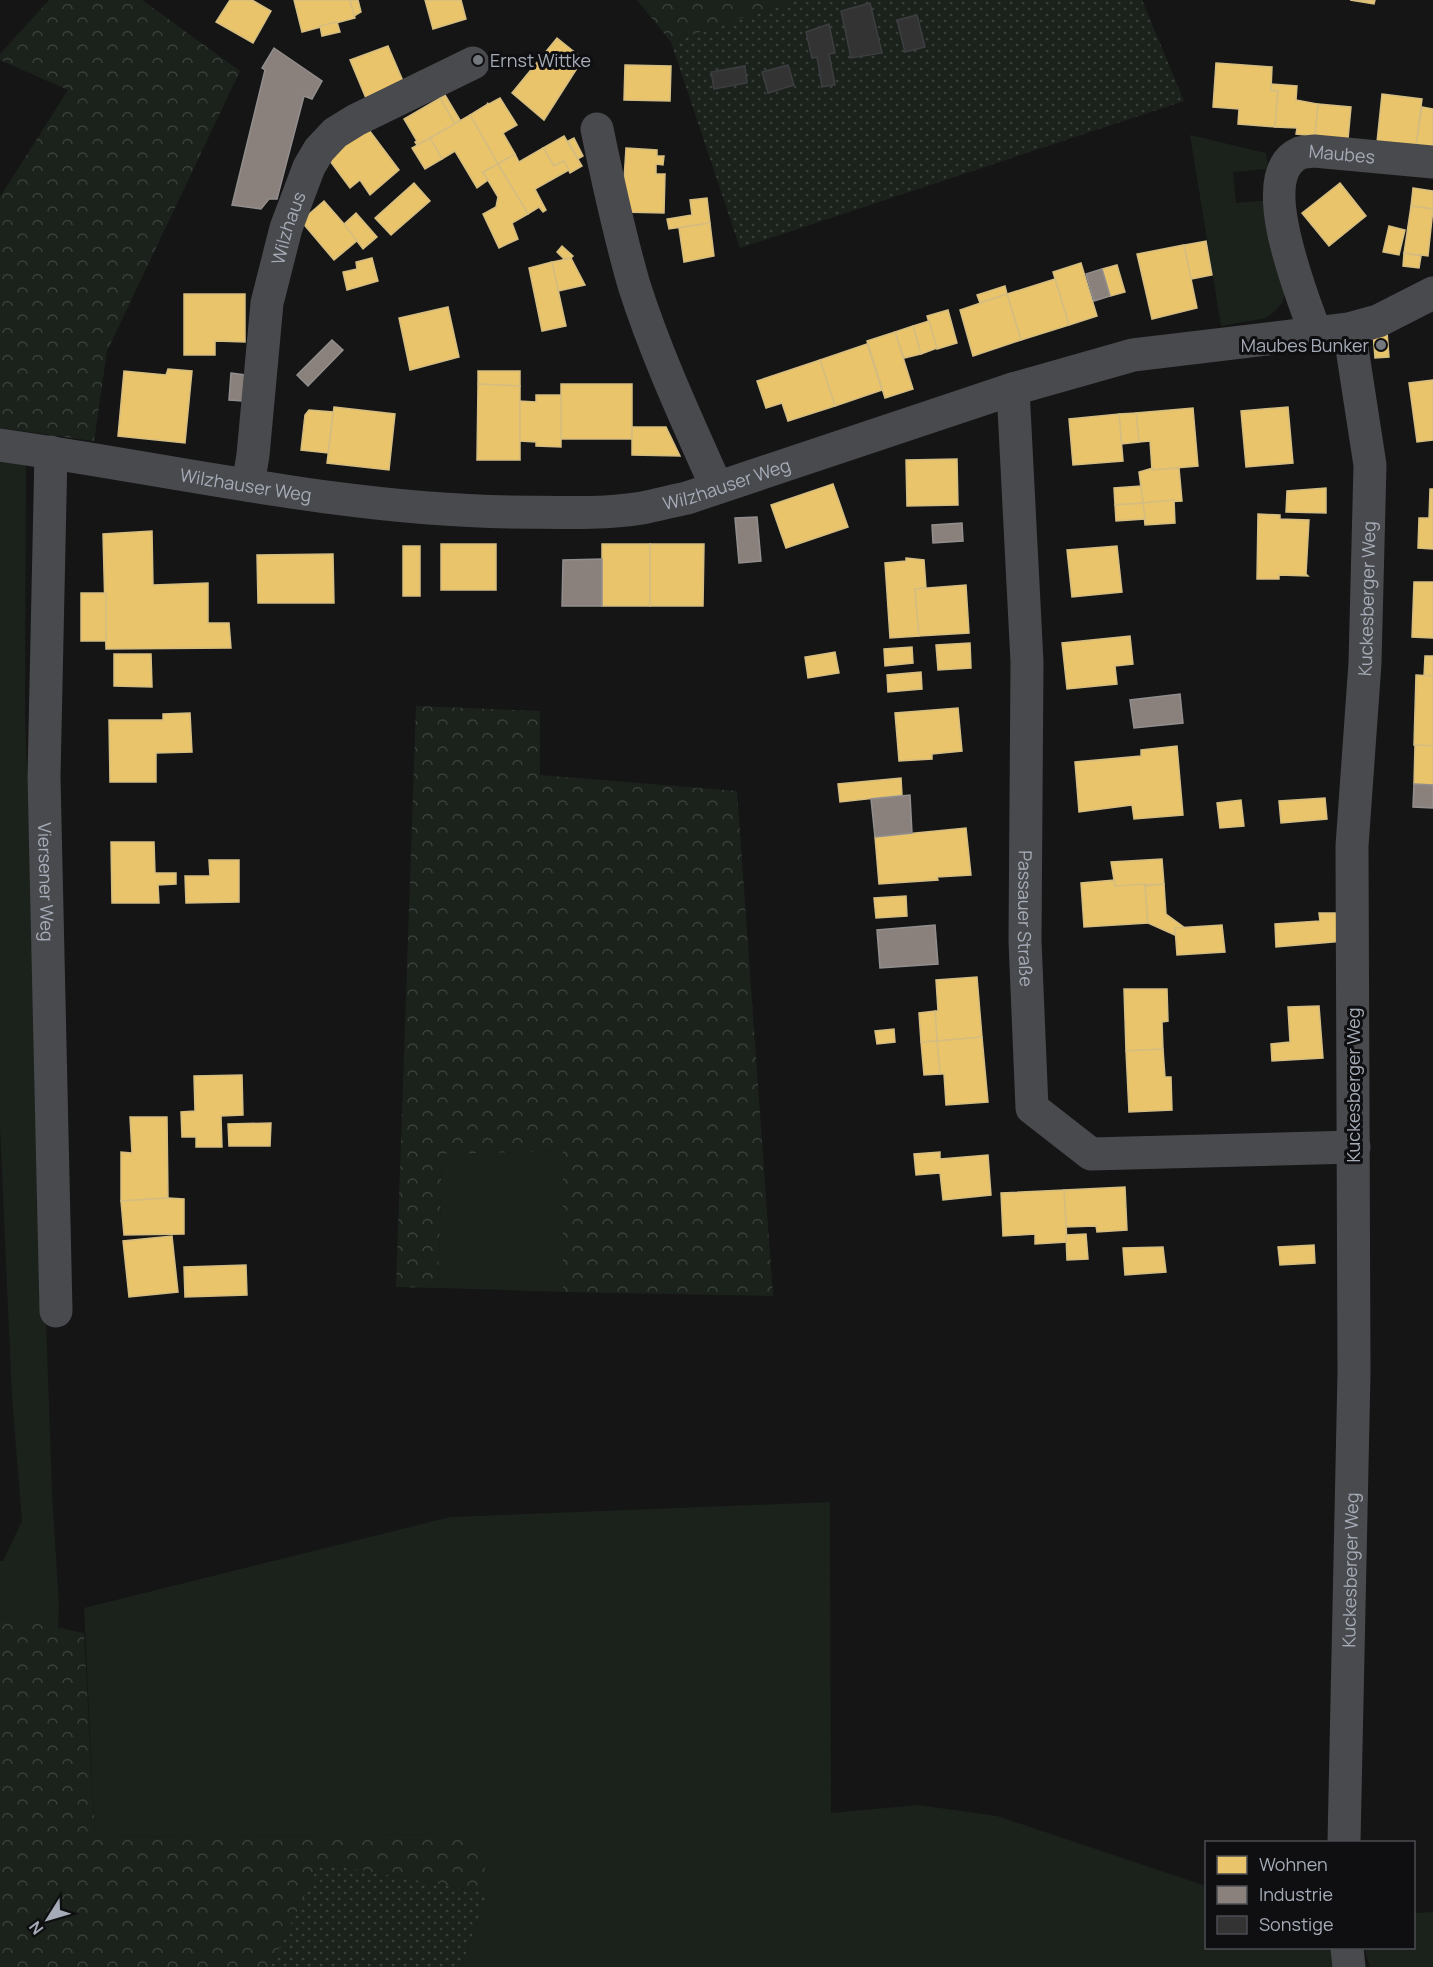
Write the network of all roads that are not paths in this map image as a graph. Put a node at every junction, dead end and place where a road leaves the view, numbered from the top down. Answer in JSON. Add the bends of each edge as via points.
{"nodes":[{"id":1,"x":473,"y":63,"type":"dead end"},
{"id":2,"x":597,"y":129,"type":"dead end"},
{"id":3,"x":1433,"y":162,"type":"edge"},
{"id":4,"x":1433,"y":293,"type":"edge"},
{"id":5,"x":1349,"y":329,"type":"junction"},
{"id":6,"x":1315,"y":332,"type":"junction"},
{"id":7,"x":1014,"y":390,"type":"junction"},
{"id":8,"x":0,"y":445,"type":"edge"},
{"id":9,"x":51,"y":452,"type":"junction"},
{"id":10,"x":248,"y":485,"type":"junction"},
{"id":11,"x":717,"y":488,"type":"junction"},
{"id":12,"x":1354,"y":1147,"type":"junction"},
{"id":13,"x":56,"y":1311,"type":"dead end"},
{"id":14,"x":1344,"y":1841,"type":"edge"},
{"id":15,"x":1347,"y":1949,"type":"edge"},
{"id":16,"x":1349,"y":1967,"type":"edge"}],
"edges":[{"from":1,"to":10,"type":"street","name":"Wilzhaus","via":[[349,124],[319,150],[309,167],[286,228],[267,303]]},
{"from":2,"to":11,"type":"street","via":[[635,286],[675,393]]},
{"from":3,"to":6,"type":"street","name":"Maubes","via":[[1314,151],[1299,153],[1289,162],[1279,189],[1283,239]]},
{"from":4,"to":5,"type":"street","name":"Wilzhauser Weg","via":[[1378,321]]},
{"from":5,"to":6,"type":"street","name":"Wilzhauser Weg"},
{"from":5,"to":12,"type":"street","name":"Kuckesberger Weg","via":[[1370,465],[1365,663],[1352,846]]},
{"from":6,"to":7,"type":"street","name":"Wilzhauser Weg","via":[[1133,355]]},
{"from":7,"to":11,"type":"street","name":"Wilzhauser Weg"},
{"from":7,"to":12,"type":"street","name":"Passauer Straße","via":[[1027,662],[1024,941],[1032,1108],[1091,1154]]},
{"from":8,"to":9,"type":"street","name":"Wilzhauser Weg"},
{"from":9,"to":10,"type":"street","name":"Wilzhauser Weg"},
{"from":9,"to":13,"type":"street","name":"Viersener Weg","via":[[44,777]]},
{"from":10,"to":11,"type":"street","name":"Wilzhauser Weg","via":[[392,506],[570,513],[641,508]]},
{"from":12,"to":14,"type":"street","name":"Kuckesberger Weg","via":[[1354,1373]]},
{"from":15,"to":16,"type":"street"}]}
